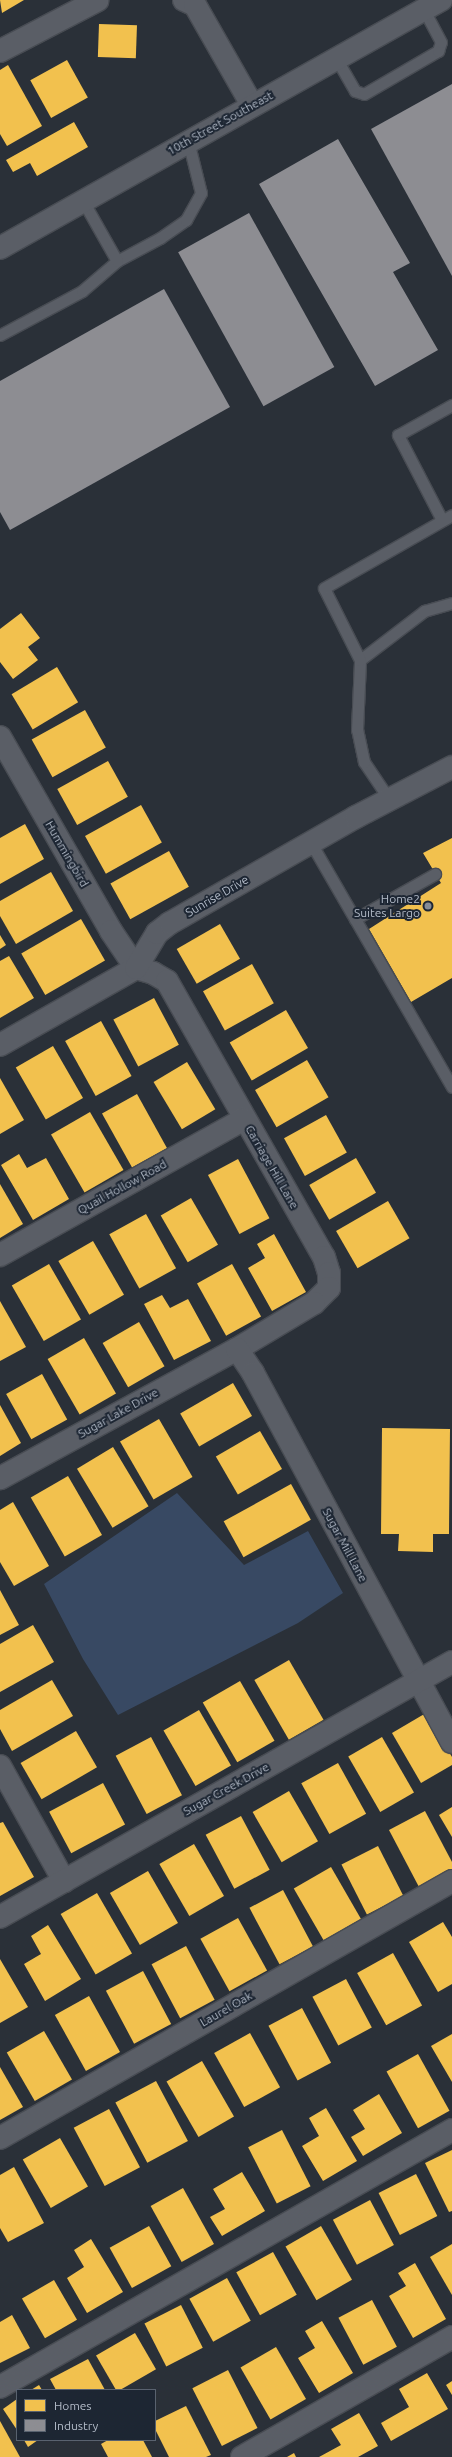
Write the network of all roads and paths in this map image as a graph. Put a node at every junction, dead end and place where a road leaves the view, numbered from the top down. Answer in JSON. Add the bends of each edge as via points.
{"nodes":[{"id":1,"x":98,"y":0,"type":"edge"},
{"id":2,"x":184,"y":0,"type":"edge"},
{"id":3,"x":432,"y":5,"type":"edge"},
{"id":4,"x":0,"y":51,"type":"edge"},
{"id":5,"x":336,"y":58,"type":"junction"},
{"id":6,"x":252,"y":105,"type":"junction"},
{"id":7,"x":188,"y":141,"type":"junction"},
{"id":8,"x":83,"y":201,"type":"junction"},
{"id":9,"x":0,"y":248,"type":"edge"},
{"id":10,"x":117,"y":261,"type":"junction"},
{"id":11,"x":0,"y":335,"type":"edge"},
{"id":12,"x":452,"y":405,"type":"edge"},
{"id":13,"x":452,"y":515,"type":"edge"},
{"id":14,"x":442,"y":520,"type":"junction"},
{"id":15,"x":452,"y":603,"type":"edge"},
{"id":16,"x":360,"y":660,"type":"junction"},
{"id":17,"x":0,"y":737,"type":"edge"},
{"id":18,"x":452,"y":767,"type":"edge"},
{"id":19,"x":389,"y":799,"type":"junction"},
{"id":20,"x":311,"y":843,"type":"junction"},
{"id":21,"x":435,"y":874,"type":"dead end"},
{"id":22,"x":355,"y":919,"type":"junction"},
{"id":23,"x":136,"y":968,"type":"junction"},
{"id":24,"x":0,"y":1045,"type":"edge"},
{"id":25,"x":447,"y":1068,"type":"edge"},
{"id":26,"x":452,"y":1087,"type":"edge"},
{"id":27,"x":244,"y":1119,"type":"junction"},
{"id":28,"x":0,"y":1255,"type":"edge"},
{"id":29,"x":237,"y":1349,"type":"junction"},
{"id":30,"x":0,"y":1478,"type":"edge"},
{"id":31,"x":452,"y":1662,"type":"edge"},
{"id":32,"x":418,"y":1681,"type":"junction"},
{"id":33,"x":452,"y":1742,"type":"edge"},
{"id":34,"x":0,"y":1766,"type":"edge"},
{"id":35,"x":64,"y":1881,"type":"junction"},
{"id":36,"x":452,"y":1881,"type":"edge"},
{"id":37,"x":0,"y":1917,"type":"edge"},
{"id":38,"x":452,"y":2130,"type":"edge"},
{"id":39,"x":0,"y":2138,"type":"edge"},
{"id":40,"x":452,"y":2337,"type":"edge"},
{"id":41,"x":0,"y":2387,"type":"edge"},
{"id":42,"x":242,"y":2457,"type":"edge"}],
"edges":[{"from":1,"to":4,"type":"street"},
{"from":2,"to":6,"type":"street","via":[[195,5]]},
{"from":3,"to":5,"type":"street","name":"10th Street Southeast"},
{"from":3,"to":5,"type":"lane","via":[[441,42],[438,51],[364,94],[355,91]]},
{"from":5,"to":6,"type":"street","name":"10th Street Southeast"},
{"from":6,"to":7,"type":"street","name":"10th Street Southeast"},
{"from":7,"to":8,"type":"street","name":"10th Street Southeast"},
{"from":7,"to":10,"type":"lane","via":[[202,193],[186,220],[160,238]]},
{"from":8,"to":9,"type":"street","name":"10th Street Southeast"},
{"from":8,"to":10,"type":"lane"},
{"from":10,"to":11,"type":"lane","via":[[82,291]]},
{"from":12,"to":14,"type":"lane","via":[[398,435]]},
{"from":13,"to":14,"type":"lane"},
{"from":14,"to":16,"type":"lane","via":[[324,588]]},
{"from":15,"to":16,"type":"lane","via":[[424,611]]},
{"from":16,"to":19,"type":"lane","via":[[357,730],[364,762]]},
{"from":17,"to":23,"type":"street","name":"Hummingbird","via":[[111,931]]},
{"from":18,"to":19,"type":"street","name":"Sunrise Drive"},
{"from":19,"to":20,"type":"street","name":"Sunrise Drive"},
{"from":20,"to":22,"type":"lane"},
{"from":20,"to":23,"type":"street","name":"Sunrise Drive","via":[[170,923],[157,933]]},
{"from":21,"to":22,"type":"lane"},
{"from":22,"to":25,"type":"lane"},
{"from":23,"to":24,"type":"street","name":"Sunrise Drive"},
{"from":23,"to":27,"type":"street","name":"Carriage Hill Lane","via":[[154,972],[167,981]]},
{"from":25,"to":26,"type":"lane"},
{"from":27,"to":28,"type":"street","name":"Quail Hollow Road"},
{"from":27,"to":29,"type":"street","name":"Carriage Hill Lane","via":[[324,1257],[329,1273],[329,1288],[314,1303]]},
{"from":29,"to":30,"type":"street","name":"Sugar Lake Drive"},
{"from":29,"to":32,"type":"street","name":"Sugar Mill Lane","via":[[253,1373]]},
{"from":31,"to":32,"type":"street","name":"Sugar Creek Drive"},
{"from":32,"to":33,"type":"street","name":"Sugar Mill Lane"},
{"from":32,"to":35,"type":"street","name":"Sugar Creek Drive"},
{"from":34,"to":35,"type":"street"},
{"from":35,"to":37,"type":"street","name":"Sugar Creek Drive"},
{"from":36,"to":39,"type":"street","name":"Laurel Oak"},
{"from":38,"to":41,"type":"street"},
{"from":40,"to":42,"type":"street"}]}
